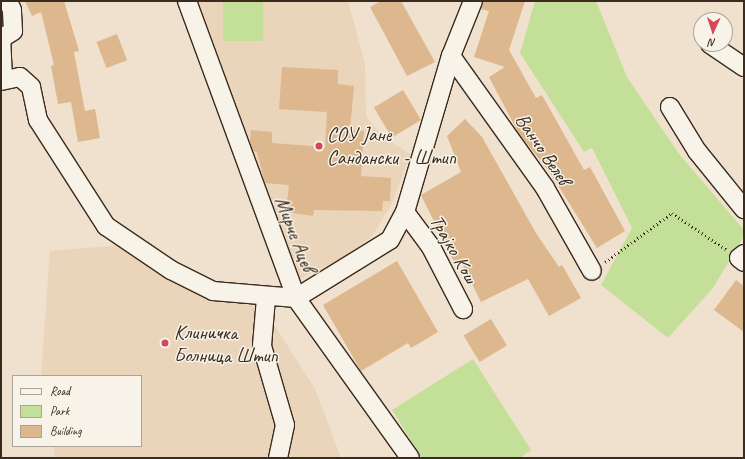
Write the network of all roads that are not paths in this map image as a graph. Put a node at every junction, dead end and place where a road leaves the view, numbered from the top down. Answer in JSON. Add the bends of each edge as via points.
{"nodes":[{"id":1,"x":8,"y":1,"type":"edge"},
{"id":2,"x":187,"y":1,"type":"edge"},
{"id":3,"x":473,"y":1,"type":"edge"},
{"id":4,"x":2,"y":37,"type":"edge"},
{"id":5,"x":722,"y":52,"type":"edge"},
{"id":6,"x":451,"y":56,"type":"junction"},
{"id":7,"x":744,"y":67,"type":"edge"},
{"id":8,"x":2,"y":80,"type":"edge"},
{"id":9,"x":670,"y":107,"type":"dead end"},
{"id":10,"x":744,"y":209,"type":"edge"},
{"id":11,"x":405,"y":212,"type":"junction"},
{"id":12,"x":592,"y":271,"type":"road end"},
{"id":13,"x":266,"y":298,"type":"junction"},
{"id":14,"x":296,"y":298,"type":"junction"},
{"id":15,"x":463,"y":309,"type":"dead end"},
{"id":16,"x":278,"y":458,"type":"edge"},
{"id":17,"x":410,"y":458,"type":"edge"}],
"edges":[{"from":1,"to":4,"type":"street","via":[[12,10],[13,31]]},
{"from":2,"to":14,"type":"street","name":"Мирче Ацев"},
{"from":3,"to":6,"type":"street"},
{"from":4,"to":8,"type":"street"},
{"from":5,"to":7,"type":"street"},
{"from":6,"to":11,"type":"street"},
{"from":6,"to":12,"type":"street","name":"Ванчо Велев","via":[[545,188]]},
{"from":8,"to":13,"type":"street","via":[[20,77],[31,87],[38,120],[106,226],[171,270],[213,291]]},
{"from":9,"to":10,"type":"street","via":[[697,151]]},
{"from":11,"to":14,"type":"street","via":[[390,240]]},
{"from":11,"to":15,"type":"street","name":"Трајко Кош","via":[[431,247]]},
{"from":13,"to":14,"type":"street"},
{"from":13,"to":16,"type":"street","via":[[262,346],[285,425]]},
{"from":14,"to":17,"type":"street","name":"Мирче Ацев"}]}
